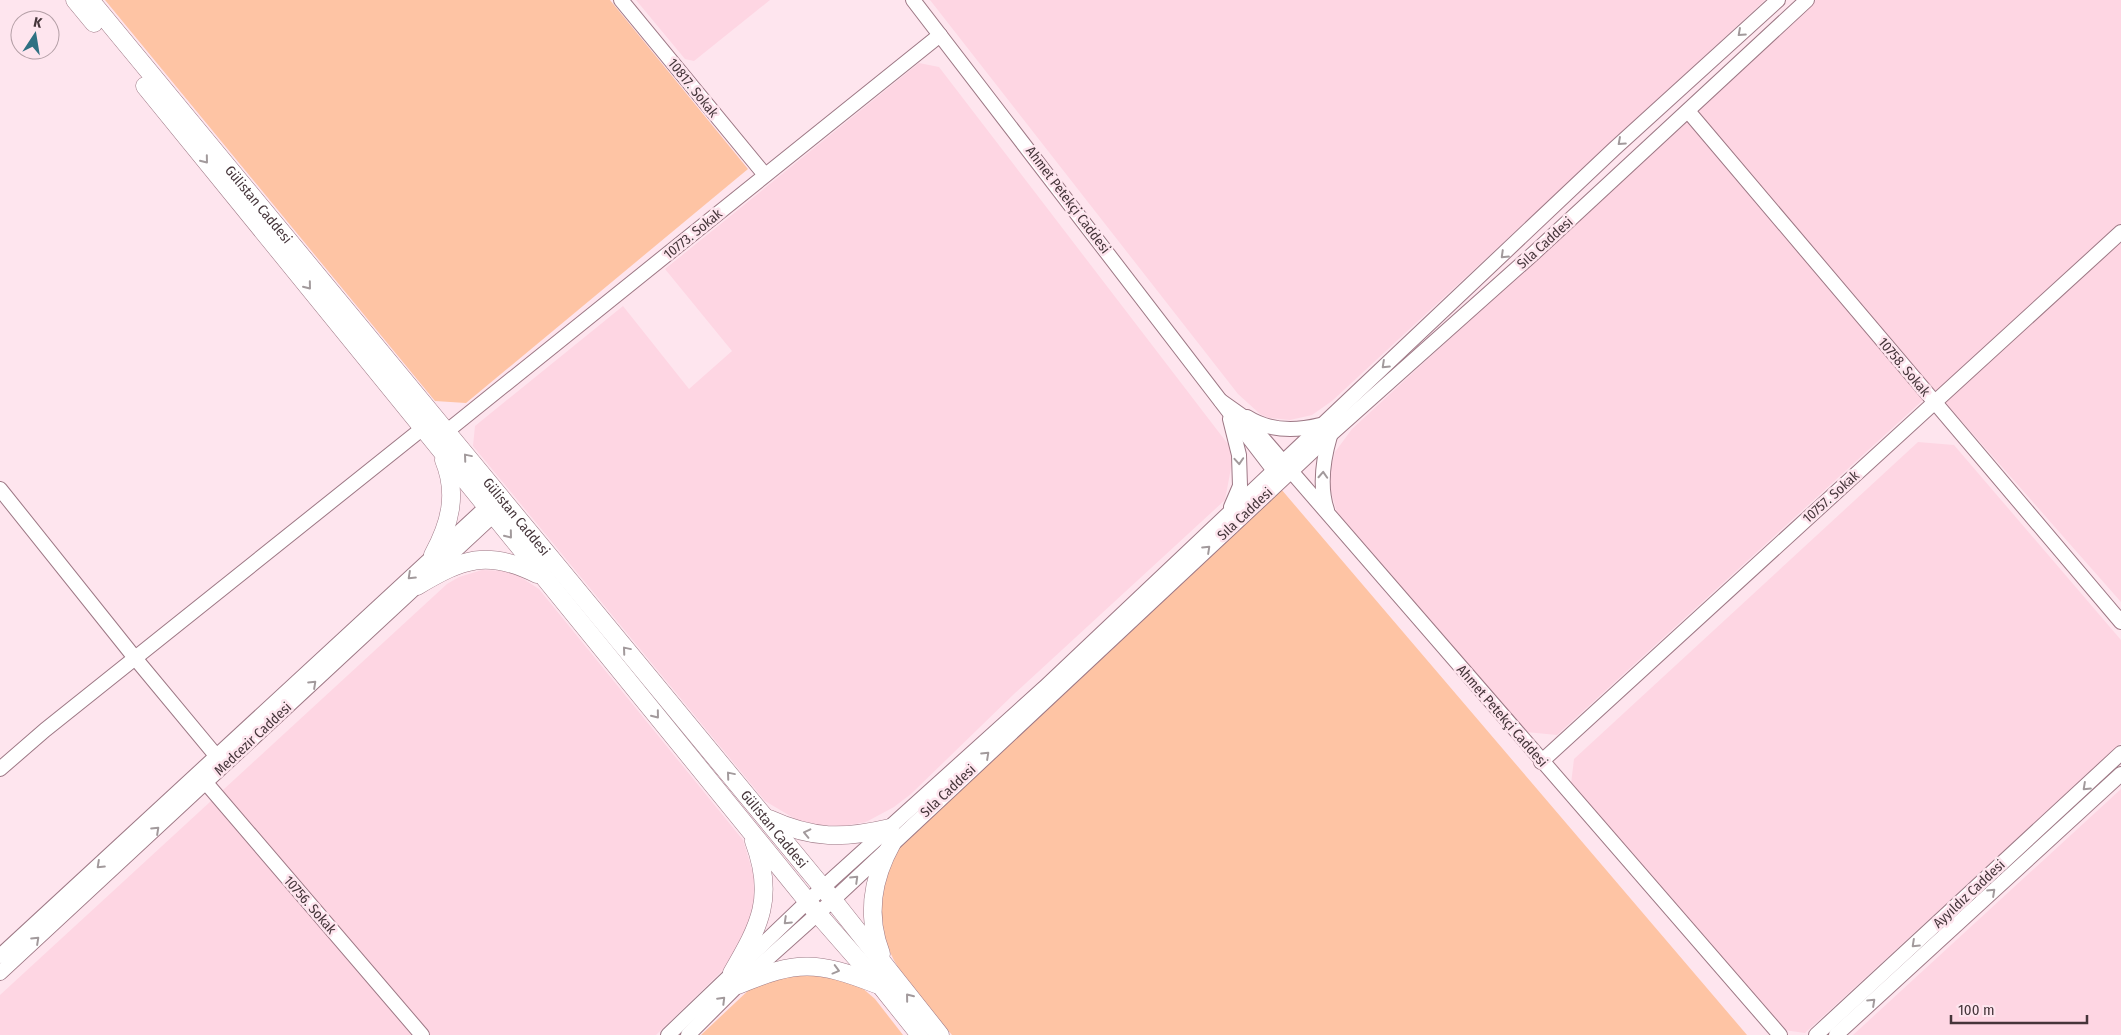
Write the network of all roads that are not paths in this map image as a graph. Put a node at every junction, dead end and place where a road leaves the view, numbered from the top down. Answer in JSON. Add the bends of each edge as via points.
{"nodes":[{"id":1,"x":75,"y":0,"type":"edge"},
{"id":2,"x":90,"y":0,"type":"edge"},
{"id":3,"x":621,"y":0,"type":"edge"},
{"id":4,"x":913,"y":0,"type":"edge"},
{"id":5,"x":1778,"y":0,"type":"edge"},
{"id":6,"x":1807,"y":0,"type":"edge"},
{"id":7,"x":940,"y":35,"type":"junction"},
{"id":8,"x":1688,"y":111,"type":"junction"},
{"id":9,"x":765,"y":176,"type":"junction"},
{"id":10,"x":2121,"y":232,"type":"edge"},
{"id":11,"x":1935,"y":403,"type":"junction"},
{"id":12,"x":1232,"y":411,"type":"junction"},
{"id":13,"x":424,"y":428,"type":"junction"},
{"id":14,"x":1326,"y":429,"type":"junction"},
{"id":15,"x":442,"y":439,"type":"junction"},
{"id":16,"x":1282,"y":471,"type":"junction"},
{"id":17,"x":0,"y":490,"type":"edge"},
{"id":18,"x":496,"y":505,"type":"junction"},
{"id":19,"x":1228,"y":513,"type":"junction"},
{"id":20,"x":1329,"y":516,"type":"junction"},
{"id":21,"x":433,"y":555,"type":"junction"},
{"id":22,"x":542,"y":576,"type":"junction"},
{"id":23,"x":417,"y":586,"type":"junction"},
{"id":24,"x":2121,"y":622,"type":"edge"},
{"id":25,"x":135,"y":658,"type":"junction"},
{"id":26,"x":2121,"y":753,"type":"edge"},
{"id":27,"x":220,"y":762,"type":"junction"},
{"id":28,"x":1541,"y":762,"type":"junction"},
{"id":29,"x":0,"y":769,"type":"edge"},
{"id":30,"x":2121,"y":774,"type":"edge"},
{"id":31,"x":202,"y":779,"type":"junction"},
{"id":32,"x":764,"y":816,"type":"junction"},
{"id":33,"x":749,"y":829,"type":"junction"},
{"id":34,"x":891,"y":836,"type":"junction"},
{"id":35,"x":828,"y":894,"type":"junction"},
{"id":36,"x":813,"y":907,"type":"junction"},
{"id":37,"x":0,"y":956,"type":"edge"},
{"id":38,"x":0,"y":973,"type":"edge"},
{"id":39,"x":884,"y":978,"type":"junction"},
{"id":40,"x":735,"y":979,"type":"junction"},
{"id":41,"x":422,"y":1035,"type":"edge"},
{"id":42,"x":668,"y":1035,"type":"edge"},
{"id":43,"x":688,"y":1035,"type":"edge"},
{"id":44,"x":920,"y":1035,"type":"edge"},
{"id":45,"x":940,"y":1035,"type":"edge"},
{"id":46,"x":1780,"y":1035,"type":"edge"},
{"id":47,"x":1816,"y":1035,"type":"edge"},
{"id":48,"x":1836,"y":1035,"type":"edge"}],
"edges":[{"from":1,"to":13,"type":"main road","name":"Gülistan Caddesi","one_way":true},
{"from":2,"to":15,"type":"main road","name":"Gülistan Caddesi"},
{"from":3,"to":9,"type":"street","name":"10817. Sokak"},
{"from":4,"to":7,"type":"street","name":"Ahmet Petekçi Caddesi"},
{"from":5,"to":14,"type":"street","name":"Sıla Caddesi","one_way":true,"via":[[1614,149]]},
{"from":6,"to":8,"type":"street","name":"Sıla Caddesi"},
{"from":7,"to":9,"type":"street","name":"10773. Sokak"},
{"from":7,"to":12,"type":"street","name":"Ahmet Petekçi Caddesi"},
{"from":8,"to":11,"type":"street","name":"10758. Sokak"},
{"from":8,"to":14,"type":"street","name":"Sıla Caddesi","via":[[1534,253]]},
{"from":9,"to":15,"type":"street","name":"10773. Sokak"},
{"from":10,"to":11,"type":"street","name":"10757. Sokak"},
{"from":11,"to":24,"type":"street","name":"10758. Sokak"},
{"from":11,"to":28,"type":"street","name":"10757. Sokak"},
{"from":12,"to":14,"type":"street","via":[[1270,427]]},
{"from":12,"to":16,"type":"street","name":"Ahmet Petekçi Caddesi"},
{"from":12,"to":19,"type":"street","one_way":true,"via":[[1240,486]]},
{"from":13,"to":15,"type":"main road","name":"Gülistan Caddesi"},
{"from":13,"to":25,"type":"street"},
{"from":14,"to":16,"type":"street","name":"Sıla Caddesi"},
{"from":20,"to":14,"type":"street","one_way":true,"via":[[1322,475]]},
{"from":15,"to":18,"type":"main road","name":"Gülistan Caddesi"},
{"from":15,"to":21,"type":"main road","via":[[453,499],[445,534]]},
{"from":16,"to":19,"type":"street","name":"Sıla Caddesi"},
{"from":16,"to":20,"type":"street","name":"Ahmet Petekçi Caddesi"},
{"from":34,"to":16,"type":"street","name":"Sıla Caddesi","one_way":true},
{"from":17,"to":25,"type":"street"},
{"from":18,"to":21,"type":"street","name":"Medcezir Caddesi"},
{"from":18,"to":22,"type":"main road","name":"Gülistan Caddesi","one_way":true},
{"from":18,"to":23,"type":"street","name":"Medcezir Caddesi"},
{"from":32,"to":18,"type":"main road","name":"Gülistan Caddesi","one_way":true},
{"from":19,"to":34,"type":"street","name":"Sıla Caddesi"},
{"from":20,"to":28,"type":"street","name":"Ahmet Petekçi Caddesi"},
{"from":21,"to":27,"type":"street","name":"Medcezir Caddesi","one_way":true},
{"from":22,"to":23,"type":"main road","via":[[512,562],[476,559],[444,570]]},
{"from":22,"to":33,"type":"main road","name":"Gülistan Caddesi","one_way":true},
{"from":27,"to":23,"type":"street","name":"Medcezir Caddesi","one_way":true},
{"from":25,"to":27,"type":"street"},
{"from":25,"to":29,"type":"street"},
{"from":26,"to":47,"type":"street","name":"Ayyıldız Caddesi","one_way":true},
{"from":27,"to":31,"type":"street","name":"Medcezir Caddesi"},
{"from":28,"to":46,"type":"street","name":"Ahmet Petekçi Caddesi"},
{"from":48,"to":30,"type":"street","name":"Ayyıldız Caddesi","one_way":true},
{"from":31,"to":37,"type":"street","name":"Medcezir Caddesi","one_way":true},
{"from":38,"to":31,"type":"street","name":"Medcezir Caddesi","one_way":true},
{"from":31,"to":41,"type":"street","name":"10756. Sokak"},
{"from":34,"to":32,"type":"main road","one_way":true,"via":[[812,834]]},
{"from":32,"to":35,"type":"main road","name":"Gülistan Caddesi"},
{"from":33,"to":36,"type":"main road","name":"Gülistan Caddesi"},
{"from":33,"to":40,"type":"main road","via":[[760,858],[763,911]]},
{"from":34,"to":35,"type":"street","name":"Sıla Caddesi"},
{"from":34,"to":39,"type":"main road","via":[[879,869],[872,909]]},
{"from":35,"to":36,"type":"street","name":"Sıla Caddesi"},
{"from":35,"to":39,"type":"main road","name":"Gülistan Caddesi"},
{"from":36,"to":39,"type":"main road","name":"Gülistan Caddesi"},
{"from":36,"to":40,"type":"street","name":"Sıla Caddesi"},
{"from":40,"to":39,"type":"main road","one_way":true,"via":[[820,966]]},
{"from":39,"to":44,"type":"main road","name":"Gülistan Caddesi"},
{"from":45,"to":39,"type":"main road","name":"Gülistan Caddesi","one_way":true},
{"from":40,"to":42,"type":"street"},
{"from":43,"to":40,"type":"street","one_way":true}]}
